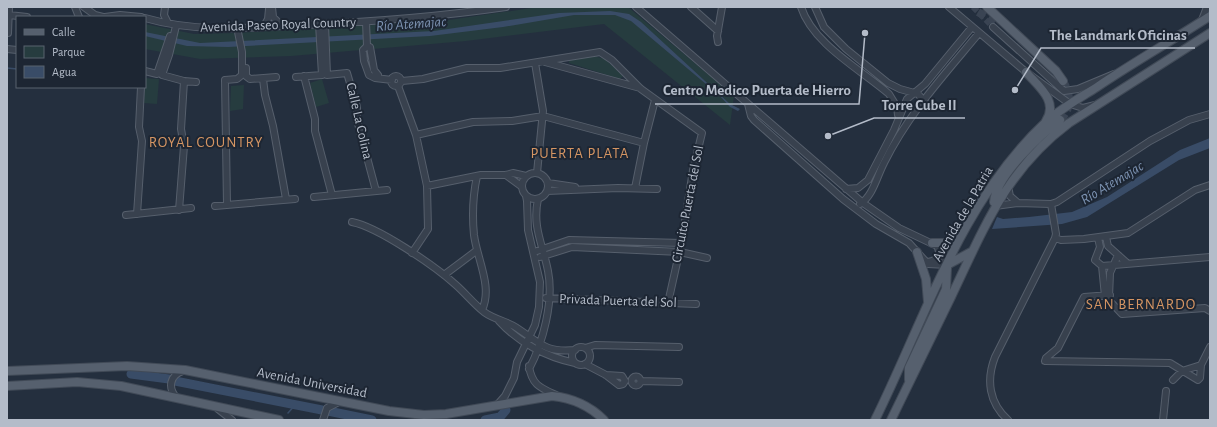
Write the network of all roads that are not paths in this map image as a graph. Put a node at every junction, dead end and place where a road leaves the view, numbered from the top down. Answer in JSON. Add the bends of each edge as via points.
{"nodes":[{"id":1,"x":9,"y":7,"type":"edge"},
{"id":2,"x":84,"y":7,"type":"edge"},
{"id":3,"x":161,"y":7,"type":"edge"},
{"id":4,"x":165,"y":7,"type":"edge"},
{"id":5,"x":269,"y":7,"type":"edge"},
{"id":6,"x":272,"y":7,"type":"edge"},
{"id":7,"x":506,"y":7,"type":"edge"},
{"id":8,"x":636,"y":7,"type":"edge"},
{"id":9,"x":691,"y":7,"type":"edge"},
{"id":10,"x":722,"y":7,"type":"edge"},
{"id":11,"x":801,"y":7,"type":"edge"},
{"id":12,"x":815,"y":7,"type":"edge"},
{"id":13,"x":949,"y":7,"type":"edge"},
{"id":14,"x":987,"y":7,"type":"tunnel mouth"},
{"id":15,"x":1208,"y":7,"type":"edge"},
{"id":16,"x":76,"y":9,"type":"edge"},
{"id":17,"x":9,"y":15,"type":"junction"},
{"id":18,"x":18,"y":16,"type":"edge"},
{"id":19,"x":100,"y":16,"type":"edge"},
{"id":20,"x":112,"y":16,"type":"edge"},
{"id":21,"x":130,"y":16,"type":"edge"},
{"id":22,"x":1210,"y":16,"type":"edge"},
{"id":23,"x":146,"y":18,"type":"edge"},
{"id":24,"x":153,"y":20,"type":"junction"},
{"id":25,"x":1200,"y":22,"type":"junction"},
{"id":26,"x":994,"y":24,"type":"joint"},
{"id":27,"x":366,"y":25,"type":"junction"},
{"id":28,"x":264,"y":26,"type":"junction"},
{"id":29,"x":282,"y":26,"type":"junction"},
{"id":30,"x":173,"y":27,"type":"junction"},
{"id":31,"x":237,"y":27,"type":"junction"},
{"id":32,"x":246,"y":27,"type":"junction"},
{"id":33,"x":322,"y":27,"type":"junction"},
{"id":34,"x":972,"y":27,"type":"junction"},
{"id":35,"x":718,"y":31,"type":"junction"},
{"id":36,"x":828,"y":31,"type":"junction"},
{"id":37,"x":8,"y":33,"type":"dead end"},
{"id":38,"x":979,"y":33,"type":"junction"},
{"id":39,"x":1210,"y":33,"type":"edge"},
{"id":40,"x":241,"y":35,"type":"junction"},
{"id":41,"x":820,"y":38,"type":"junction"},
{"id":42,"x":718,"y":42,"type":"dead end"},
{"id":43,"x":169,"y":46,"type":"junction"},
{"id":44,"x":367,"y":46,"type":"junction"},
{"id":45,"x":323,"y":48,"type":"junction"},
{"id":46,"x":244,"y":52,"type":"junction"},
{"id":47,"x":544,"y":61,"type":"junction"},
{"id":48,"x":535,"y":63,"type":"junction"},
{"id":49,"x":146,"y":71,"type":"edge"},
{"id":50,"x":1026,"y":72,"type":"junction"},
{"id":51,"x":1117,"y":74,"type":"junction"},
{"id":52,"x":296,"y":76,"type":"dead end"},
{"id":53,"x":304,"y":76,"type":"junction"},
{"id":54,"x":276,"y":77,"type":"dead end"},
{"id":55,"x":379,"y":78,"type":"junction"},
{"id":56,"x":263,"y":79,"type":"junction"},
{"id":57,"x":184,"y":81,"type":"junction"},
{"id":58,"x":196,"y":82,"type":"dead end"},
{"id":59,"x":400,"y":84,"type":"junction"},
{"id":60,"x":141,"y":88,"type":"edge"},
{"id":61,"x":641,"y":89,"type":"junction"},
{"id":62,"x":915,"y":92,"type":"junction"},
{"id":63,"x":655,"y":100,"type":"junction"},
{"id":64,"x":923,"y":100,"type":"junction"},
{"id":65,"x":748,"y":104,"type":"junction"},
{"id":66,"x":1070,"y":104,"type":"junction"},
{"id":67,"x":1096,"y":105,"type":"junction"},
{"id":68,"x":1210,"y":114,"type":"edge"},
{"id":69,"x":544,"y":116,"type":"junction"},
{"id":70,"x":898,"y":119,"type":"junction"},
{"id":71,"x":1060,"y":120,"type":"tunnel mouth"},
{"id":72,"x":1046,"y":122,"type":"junction"},
{"id":73,"x":905,"y":126,"type":"junction"},
{"id":74,"x":416,"y":135,"type":"junction"},
{"id":75,"x":774,"y":137,"type":"junction"},
{"id":76,"x":644,"y":142,"type":"junction"},
{"id":77,"x":796,"y":145,"type":"junction"},
{"id":78,"x":537,"y":173,"type":"junction"},
{"id":79,"x":506,"y":175,"type":"junction"},
{"id":80,"x":477,"y":176,"type":"junction"},
{"id":81,"x":526,"y":176,"type":"junction"},
{"id":82,"x":818,"y":177,"type":"junction"},
{"id":83,"x":868,"y":180,"type":"junction"},
{"id":84,"x":548,"y":183,"type":"junction"},
{"id":85,"x":993,"y":184,"type":"junction"},
{"id":86,"x":1210,"y":185,"type":"edge"},
{"id":87,"x":427,"y":186,"type":"junction"},
{"id":88,"x":522,"y":186,"type":"junction"},
{"id":89,"x":1008,"y":186,"type":"junction"},
{"id":90,"x":635,"y":188,"type":"junction"},
{"id":91,"x":584,"y":189,"type":"junction"},
{"id":92,"x":657,"y":189,"type":"dead end"},
{"id":93,"x":846,"y":189,"type":"junction"},
{"id":94,"x":386,"y":190,"type":"dead end"},
{"id":95,"x":376,"y":191,"type":"junction"},
{"id":96,"x":547,"y":191,"type":"junction"},
{"id":97,"x":332,"y":195,"type":"junction"},
{"id":98,"x":526,"y":196,"type":"junction"},
{"id":99,"x":314,"y":197,"type":"dead end"},
{"id":100,"x":286,"y":199,"type":"junction"},
{"id":101,"x":295,"y":199,"type":"dead end"},
{"id":102,"x":538,"y":199,"type":"junction"},
{"id":103,"x":860,"y":201,"type":"junction"},
{"id":104,"x":1018,"y":204,"type":"junction"},
{"id":105,"x":1051,"y":204,"type":"junction"},
{"id":106,"x":227,"y":205,"type":"junction"},
{"id":107,"x":215,"y":206,"type":"dead end"},
{"id":108,"x":995,"y":206,"type":"junction"},
{"id":109,"x":853,"y":207,"type":"junction"},
{"id":110,"x":191,"y":208,"type":"dead end"},
{"id":111,"x":179,"y":210,"type":"junction"},
{"id":112,"x":136,"y":214,"type":"junction"},
{"id":113,"x":126,"y":215,"type":"dead end"},
{"id":114,"x":352,"y":222,"type":"dead end"},
{"id":115,"x":876,"y":224,"type":"junction"},
{"id":116,"x":906,"y":232,"type":"junction"},
{"id":117,"x":964,"y":232,"type":"junction"},
{"id":118,"x":1106,"y":237,"type":"junction"},
{"id":119,"x":1055,"y":238,"type":"junction"},
{"id":120,"x":1098,"y":238,"type":"junction"},
{"id":121,"x":616,"y":242,"type":"junction"},
{"id":122,"x":682,"y":243,"type":"junction"},
{"id":123,"x":934,"y":244,"type":"junction"},
{"id":124,"x":616,"y":249,"type":"junction"},
{"id":125,"x":476,"y":251,"type":"junction"},
{"id":126,"x":973,"y":251,"type":"junction"},
{"id":127,"x":532,"y":252,"type":"junction"},
{"id":128,"x":680,"y":252,"type":"junction"},
{"id":129,"x":917,"y":252,"type":"junction"},
{"id":130,"x":412,"y":253,"type":"junction"},
{"id":131,"x":542,"y":253,"type":"junction"},
{"id":132,"x":1118,"y":255,"type":"junction"},
{"id":133,"x":1210,"y":257,"type":"edge"},
{"id":134,"x":707,"y":258,"type":"dead end"},
{"id":135,"x":535,"y":259,"type":"junction"},
{"id":136,"x":925,"y":261,"type":"junction"},
{"id":137,"x":1128,"y":263,"type":"junction"},
{"id":138,"x":1114,"y":264,"type":"junction"},
{"id":139,"x":947,"y":265,"type":"junction"},
{"id":140,"x":1102,"y":266,"type":"junction"},
{"id":141,"x":444,"y":275,"type":"junction"},
{"id":142,"x":1108,"y":297,"type":"junction"},
{"id":143,"x":540,"y":298,"type":"junction"},
{"id":144,"x":549,"y":299,"type":"junction"},
{"id":145,"x":668,"y":303,"type":"junction"},
{"id":146,"x":696,"y":304,"type":"dead end"},
{"id":147,"x":928,"y":306,"type":"junction"},
{"id":148,"x":482,"y":310,"type":"junction"},
{"id":149,"x":1210,"y":311,"type":"edge"},
{"id":150,"x":528,"y":340,"type":"junction"},
{"id":151,"x":537,"y":347,"type":"junction"},
{"id":152,"x":679,"y":347,"type":"dead end"},
{"id":153,"x":1210,"y":347,"type":"edge"},
{"id":154,"x":585,"y":348,"type":"junction"},
{"id":155,"x":575,"y":350,"type":"junction"},
{"id":156,"x":1057,"y":350,"type":"junction"},
{"id":157,"x":1066,"y":362,"type":"junction"},
{"id":158,"x":575,"y":363,"type":"junction"},
{"id":159,"x":585,"y":364,"type":"junction"},
{"id":160,"x":1201,"y":365,"type":"junction"},
{"id":161,"x":185,"y":370,"type":"junction"},
{"id":162,"x":7,"y":371,"type":"edge"},
{"id":163,"x":1182,"y":371,"type":"junction"},
{"id":164,"x":1173,"y":380,"type":"dead end"},
{"id":165,"x":679,"y":382,"type":"dead end"},
{"id":166,"x":909,"y":382,"type":"junction"},
{"id":167,"x":7,"y":386,"type":"edge"},
{"id":168,"x":1166,"y":391,"type":"dead end"},
{"id":169,"x":560,"y":397,"type":"junction"},
{"id":170,"x":177,"y":398,"type":"junction"},
{"id":171,"x":339,"y":402,"type":"junction"},
{"id":172,"x":498,"y":404,"type":"junction"},
{"id":173,"x":213,"y":406,"type":"junction"},
{"id":174,"x":1004,"y":419,"type":"edge"},
{"id":175,"x":232,"y":420,"type":"edge"},
{"id":176,"x":279,"y":420,"type":"edge"},
{"id":177,"x":323,"y":420,"type":"edge"},
{"id":178,"x":604,"y":420,"type":"edge"},
{"id":179,"x":874,"y":420,"type":"edge"},
{"id":180,"x":891,"y":420,"type":"edge"},
{"id":181,"x":1163,"y":420,"type":"edge"}],
"edges":[{"from":1,"to":17,"type":"street"},
{"from":2,"to":16,"type":"street"},
{"from":2,"to":19,"type":"street"},
{"from":3,"to":24,"type":"street","via":[[160,13]]},
{"from":4,"to":30,"type":"street","via":[[164,15]]},
{"from":5,"to":28,"type":"street","via":[[269,16]]},
{"from":6,"to":29,"type":"street","via":[[273,17]]},
{"from":7,"to":27,"type":"street","name":"Avenida Paseo Royal Country"},
{"from":8,"to":65,"type":"street"},
{"from":9,"to":35,"type":"street"},
{"from":10,"to":35,"type":"street"},
{"from":11,"to":41,"type":"street","via":[[807,21]]},
{"from":12,"to":36,"type":"street"},
{"from":13,"to":34,"type":"street"},
{"from":14,"to":26,"type":"main road","via":[[1064,81]]},
{"from":15,"to":25,"type":"street"},
{"from":17,"to":18,"type":"street"},
{"from":17,"to":37,"type":"street"},
{"from":20,"to":21,"type":"street"},
{"from":22,"to":25,"type":"main road","name":"Avenida de la Patria"},
{"from":23,"to":24,"type":"street","name":"Avenida Paseo Royal Country"},
{"from":24,"to":30,"type":"street","name":"Avenida Paseo Royal Country"},
{"from":25,"to":51,"type":"main road","name":"Avenida de la Patria"},
{"from":26,"to":51,"type":"street","via":[[1064,91],[1078,89]]},
{"from":27,"to":33,"type":"street","name":"Avenida Paseo Royal Country"},
{"from":27,"to":44,"type":"street"},
{"from":28,"to":29,"type":"street","name":"Avenida Paseo Royal Country"},
{"from":28,"to":32,"type":"street","name":"Avenida Paseo Royal Country"},
{"from":29,"to":33,"type":"street","name":"Avenida Paseo Royal Country"},
{"from":30,"to":31,"type":"street","name":"Avenida Paseo Royal Country"},
{"from":30,"to":43,"type":"street"},
{"from":31,"to":32,"type":"street","name":"Avenida Paseo Royal Country"},
{"from":31,"to":40,"type":"street"},
{"from":32,"to":40,"type":"street"},
{"from":33,"to":45,"type":"street","name":"Calle La Colina"},
{"from":34,"to":38,"type":"street"},
{"from":34,"to":62,"type":"street","via":[[925,84]]},
{"from":35,"to":42,"type":"street"},
{"from":36,"to":41,"type":"street"},
{"from":36,"to":62,"type":"street","via":[[888,83]]},
{"from":38,"to":50,"type":"street"},
{"from":38,"to":64,"type":"street"},
{"from":39,"to":67,"type":"main road","name":"Avenida de la Patria"},
{"from":40,"to":46,"type":"street"},
{"from":41,"to":70,"type":"street","via":[[889,94],[897,107]]},
{"from":43,"to":49,"type":"street","via":[[157,74]]},
{"from":43,"to":57,"type":"street","via":[[162,75]]},
{"from":44,"to":55,"type":"street","via":[[372,50]]},
{"from":44,"to":55,"type":"street","via":[[363,50],[369,76]]},
{"from":45,"to":53,"type":"street","name":"Calle La Colina","via":[[322,75]]},
{"from":45,"to":95,"type":"street","name":"Calle La Colina","via":[[327,74],[347,73]]},
{"from":46,"to":56,"type":"street","via":[[246,76],[250,79]]},
{"from":46,"to":106,"type":"street","via":[[242,75],[237,79],[225,80]]},
{"from":47,"to":48,"type":"street","name":"Circuito Puerta del Sol"},
{"from":47,"to":61,"type":"street","name":"Circuito Puerta del Sol"},
{"from":47,"to":61,"type":"street","name":"Circuito Puerta del Sol","via":[[600,52],[612,60]]},
{"from":48,"to":59,"type":"street","name":"Circuito Puerta del Sol","via":[[500,68],[467,68]]},
{"from":48,"to":69,"type":"street"},
{"from":50,"to":66,"type":"street"},
{"from":50,"to":72,"type":"main road","via":[[1048,99],[1050,110]]},
{"from":51,"to":66,"type":"main road","name":"Avenida de la Patria"},
{"from":52,"to":53,"type":"street","name":"Calle La Colina"},
{"from":53,"to":97,"type":"street"},
{"from":54,"to":56,"type":"street"},
{"from":55,"to":59,"type":"street","name":"Circuito Puerta del Sol","via":[[392,80],[398,76]]},
{"from":56,"to":100,"type":"street"},
{"from":57,"to":58,"type":"street"},
{"from":57,"to":111,"type":"street","via":[[181,129],[184,146]]},
{"from":59,"to":74,"type":"street"},
{"from":60,"to":112,"type":"street","via":[[139,127],[142,141]]},
{"from":61,"to":63,"type":"street","name":"Circuito Puerta del Sol"},
{"from":62,"to":64,"type":"street"},
{"from":62,"to":70,"type":"street","via":[[907,99]]},
{"from":63,"to":76,"type":"street"},
{"from":63,"to":122,"type":"street","name":"Circuito Puerta del Sol","via":[[702,133],[693,170]]},
{"from":64,"to":73,"type":"street"},
{"from":65,"to":75,"type":"street","via":[[751,116]]},
{"from":65,"to":77,"type":"street"},
{"from":66,"to":67,"type":"street","via":[[1083,108]]},
{"from":66,"to":72,"type":"main road","name":"Avenida de la Patria"},
{"from":67,"to":89,"type":"main road","name":"Avenida de la Patria","via":[[1050,137]]},
{"from":68,"to":105,"type":"street","via":[[1189,120],[1150,141],[1069,195]]},
{"from":69,"to":74,"type":"street","via":[[512,121],[473,122]]},
{"from":69,"to":76,"type":"street"},
{"from":69,"to":78,"type":"street"},
{"from":70,"to":73,"type":"street"},
{"from":70,"to":83,"type":"street"},
{"from":71,"to":108,"type":"main road","via":[[1034,142],[1010,170],[996,194]]},
{"from":72,"to":85,"type":"main road","name":"Avenida de la Patria"},
{"from":73,"to":103,"type":"street","via":[[885,160],[868,198]]},
{"from":74,"to":87,"type":"street"},
{"from":75,"to":77,"type":"street","via":[[780,135],[789,143]]},
{"from":75,"to":82,"type":"street"},
{"from":76,"to":90,"type":"street"},
{"from":77,"to":93,"type":"street"},
{"from":78,"to":81,"type":"street"},
{"from":78,"to":84,"type":"street"},
{"from":79,"to":80,"type":"street"},
{"from":79,"to":81,"type":"street","via":[[513,173]]},
{"from":79,"to":88,"type":"street"},
{"from":80,"to":87,"type":"street"},
{"from":80,"to":125,"type":"street","via":[[473,211]]},
{"from":81,"to":88,"type":"street"},
{"from":82,"to":93,"type":"street","via":[[825,175],[839,188]]},
{"from":82,"to":109,"type":"street"},
{"from":83,"to":93,"type":"street","via":[[858,188]]},
{"from":83,"to":103,"type":"street"},
{"from":84,"to":91,"type":"street"},
{"from":84,"to":96,"type":"street"},
{"from":85,"to":108,"type":"main road","via":[[989,201]]},
{"from":85,"to":117,"type":"main road","name":"Avenida de la Patria"},
{"from":86,"to":118,"type":"street","via":[[1195,190],[1128,233]]},
{"from":87,"to":130,"type":"street","via":[[428,229]]},
{"from":88,"to":98,"type":"street"},
{"from":89,"to":104,"type":"street","via":[[1010,196]]},
{"from":89,"to":108,"type":"main road","name":"Avenida de la Patria"},
{"from":90,"to":91,"type":"street"},
{"from":90,"to":92,"type":"street"},
{"from":91,"to":96,"type":"street"},
{"from":93,"to":103,"type":"street"},
{"from":94,"to":95,"type":"street"},
{"from":95,"to":97,"type":"street"},
{"from":96,"to":102,"type":"street"},
{"from":97,"to":99,"type":"street"},
{"from":98,"to":102,"type":"street"},
{"from":98,"to":127,"type":"street"},
{"from":100,"to":101,"type":"street"},
{"from":100,"to":106,"type":"street"},
{"from":102,"to":131,"type":"street","via":[[536,225]]},
{"from":103,"to":109,"type":"street"},
{"from":103,"to":116,"type":"street"},
{"from":104,"to":105,"type":"street"},
{"from":104,"to":108,"type":"street"},
{"from":105,"to":119,"type":"street"},
{"from":106,"to":107,"type":"street"},
{"from":108,"to":126,"type":"main road","name":"Avenida de la Patria"},
{"from":109,"to":115,"type":"street"},
{"from":110,"to":111,"type":"street"},
{"from":111,"to":112,"type":"street"},
{"from":112,"to":113,"type":"street"},
{"from":114,"to":130,"type":"street"},
{"from":115,"to":116,"type":"street","via":[[882,222]]},
{"from":115,"to":129,"type":"street","via":[[909,243]]},
{"from":116,"to":123,"type":"street"},
{"from":117,"to":123,"type":"main road","via":[[949,243]]},
{"from":117,"to":139,"type":"main road","name":"Avenida de la Patria"},
{"from":118,"to":120,"type":"street"},
{"from":118,"to":132,"type":"street","via":[[1108,246]]},
{"from":119,"to":120,"type":"street"},
{"from":119,"to":174,"type":"street","via":[[995,357],[990,375],[991,395]]},
{"from":120,"to":140,"type":"street","via":[[1100,247],[1095,260]]},
{"from":121,"to":122,"type":"street"},
{"from":121,"to":124,"type":"street"},
{"from":121,"to":131,"type":"street","via":[[569,240]]},
{"from":122,"to":128,"type":"street","name":"Circuito Puerta del Sol"},
{"from":123,"to":136,"type":"street","via":[[939,253],[937,258],[932,262]]},
{"from":123,"to":139,"type":"street","via":[[943,254]]},
{"from":124,"to":128,"type":"street"},
{"from":124,"to":131,"type":"street","via":[[572,247]]},
{"from":125,"to":141,"type":"street"},
{"from":125,"to":148,"type":"street","via":[[486,290]]},
{"from":126,"to":139,"type":"main road"},
{"from":126,"to":166,"type":"main road","name":"Avenida de la Patria"},
{"from":127,"to":131,"type":"street"},
{"from":127,"to":135,"type":"street"},
{"from":128,"to":134,"type":"street"},
{"from":128,"to":145,"type":"street","name":"Circuito Puerta del Sol"},
{"from":129,"to":136,"type":"street"},
{"from":129,"to":147,"type":"main road","via":[[927,286]]},
{"from":130,"to":141,"type":"street"},
{"from":131,"to":135,"type":"street"},
{"from":131,"to":144,"type":"street","via":[[549,278]]},
{"from":132,"to":137,"type":"street"},
{"from":132,"to":138,"type":"street"},
{"from":133,"to":137,"type":"street"},
{"from":135,"to":143,"type":"street"},
{"from":136,"to":139,"type":"street","via":[[932,265]]},
{"from":137,"to":138,"type":"street"},
{"from":138,"to":140,"type":"street"},
{"from":138,"to":142,"type":"street","via":[[1110,273]]},
{"from":139,"to":147,"type":"main road","name":"Avenida de la Patria"},
{"from":139,"to":166,"type":"main road","via":[[946,289],[909,368]]},
{"from":140,"to":142,"type":"street"},
{"from":141,"to":148,"type":"street"},
{"from":142,"to":149,"type":"street","via":[[1122,314],[1205,308]]},
{"from":142,"to":156,"type":"street","via":[[1084,298]]},
{"from":143,"to":144,"type":"street","name":"Privada Puerta del Sol"},
{"from":143,"to":150,"type":"street","via":[[538,315]]},
{"from":144,"to":145,"type":"street","name":"Privada Puerta del Sol"},
{"from":144,"to":151,"type":"street"},
{"from":145,"to":146,"type":"street","name":"Privada Puerta del Sol"},
{"from":147,"to":179,"type":"main road","name":"Avenida de la Patria"},
{"from":148,"to":150,"type":"street","via":[[499,321],[510,324]]},
{"from":150,"to":151,"type":"street"},
{"from":150,"to":172,"type":"street","via":[[518,360],[508,391]]},
{"from":151,"to":155,"type":"street"},
{"from":151,"to":158,"type":"street","via":[[542,353]]},
{"from":151,"to":169,"type":"street","via":[[529,369],[531,378],[536,384]]},
{"from":152,"to":154,"type":"street","via":[[595,345]]},
{"from":153,"to":160,"type":"street"},
{"from":154,"to":155,"type":"street"},
{"from":154,"to":159,"type":"street","via":[[590,356]]},
{"from":155,"to":158,"type":"street","via":[[572,356]]},
{"from":156,"to":157,"type":"street"},
{"from":156,"to":157,"type":"street","via":[[1045,361]]},
{"from":157,"to":163,"type":"street","via":[[1170,363]]},
{"from":158,"to":159,"type":"street"},
{"from":159,"to":165,"type":"street","via":[[619,385],[628,381],[636,385],[641,381]]},
{"from":160,"to":163,"type":"street"},
{"from":160,"to":163,"type":"street","via":[[1198,380]]},
{"from":161,"to":162,"type":"main road","name":"Avenida Universidad","via":[[127,366]]},
{"from":161,"to":170,"type":"street","via":[[176,374],[171,382],[172,391]]},
{"from":161,"to":171,"type":"main road","name":"Avenida Universidad"},
{"from":163,"to":164,"type":"street"},
{"from":166,"to":180,"type":"main road","name":"Avenida de la Patria"},
{"from":167,"to":170,"type":"main road","via":[[77,382],[121,386]]},
{"from":168,"to":181,"type":"street"},
{"from":169,"to":172,"type":"main road","name":"Avenida Universidad","via":[[542,397]]},
{"from":169,"to":178,"type":"main road","name":"Avenida Universidad","via":[[586,406]]},
{"from":170,"to":173,"type":"main road"},
{"from":171,"to":172,"type":"main road","name":"Avenida Universidad","via":[[424,415],[446,414]]},
{"from":171,"to":177,"type":"street","via":[[327,408]]},
{"from":173,"to":175,"type":"street","via":[[226,413]]},
{"from":173,"to":176,"type":"main road"}]}
